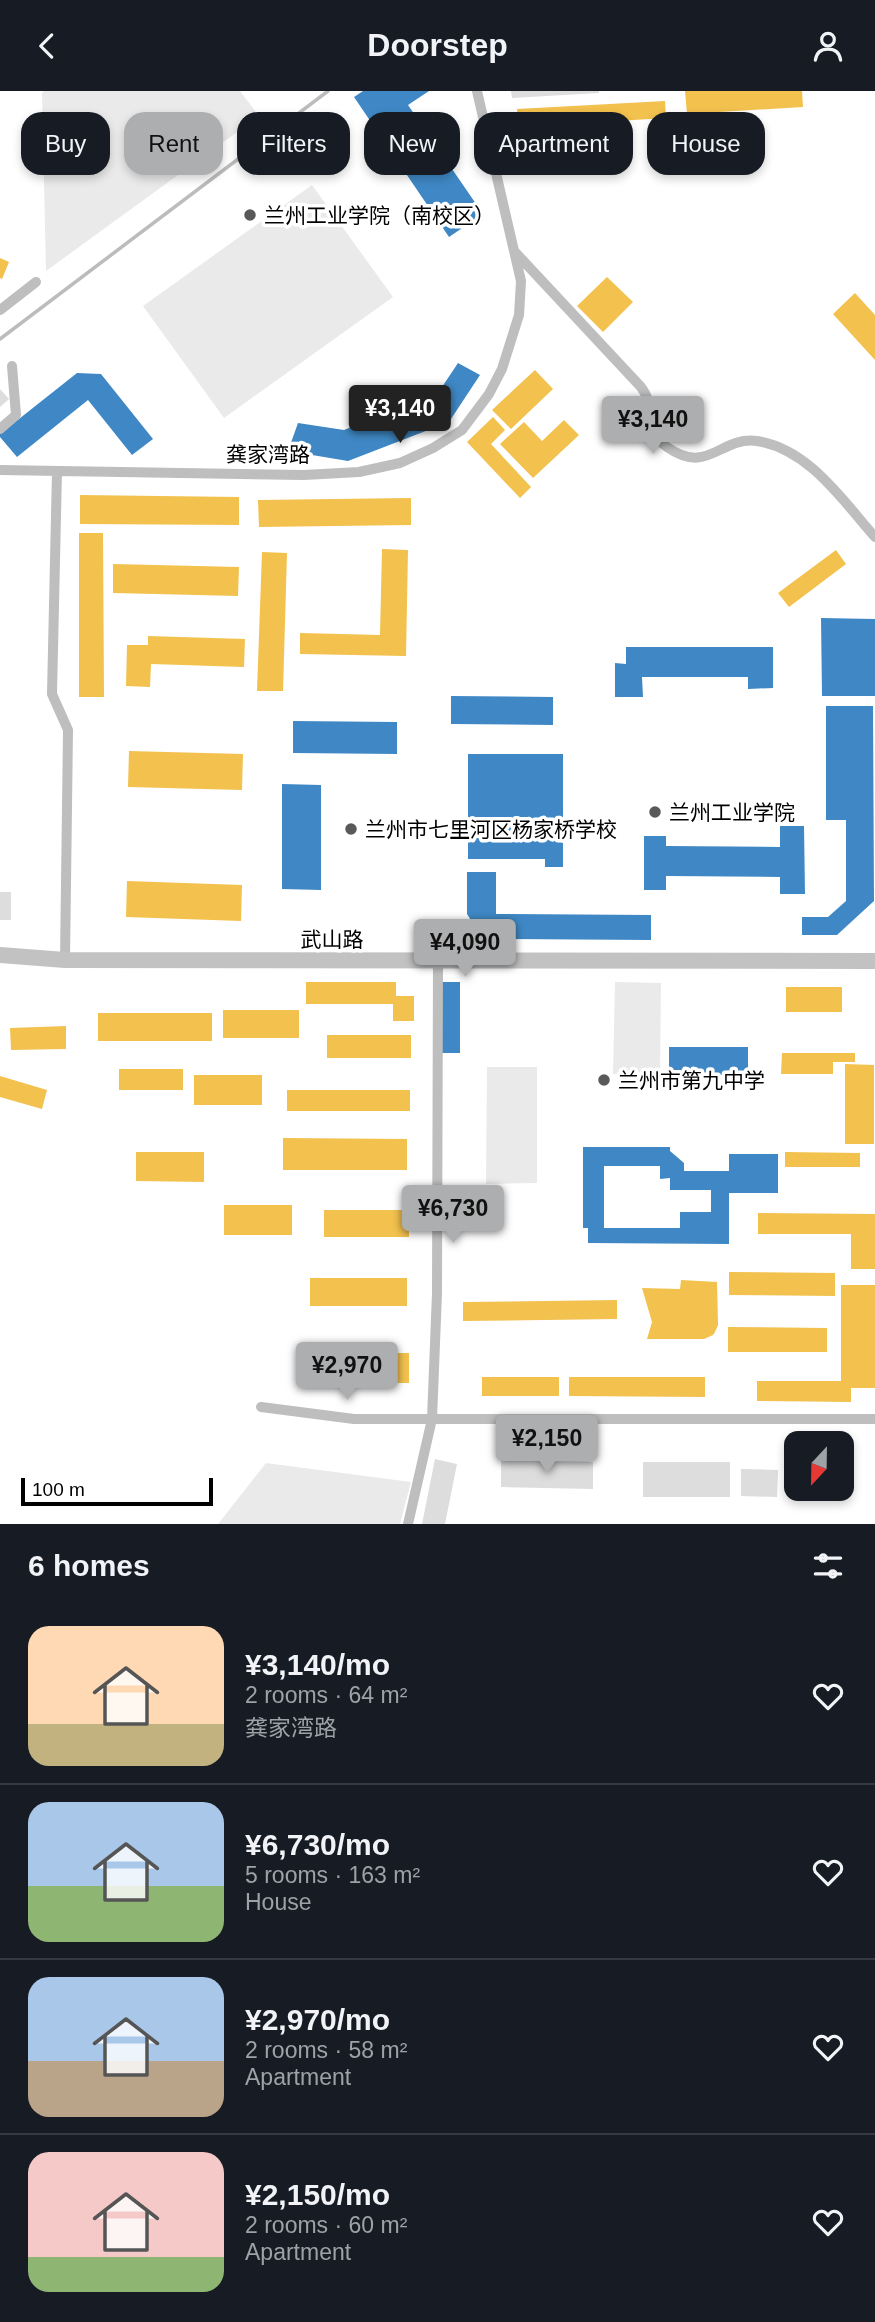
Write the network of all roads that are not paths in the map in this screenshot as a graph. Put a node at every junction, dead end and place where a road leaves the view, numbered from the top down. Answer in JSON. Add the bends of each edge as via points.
{"nodes":[{"id":1,"x":477,"y":91,"type":"edge"},
{"id":2,"x":513,"y":250,"type":"junction"},
{"id":3,"x":36,"y":282,"type":"dead end"},
{"id":4,"x":0,"y":310,"type":"edge"},
{"id":5,"x":12,"y":366,"type":"dead end"},
{"id":6,"x":0,"y":429,"type":"edge"},
{"id":7,"x":0,"y":470,"type":"edge"},
{"id":8,"x":57,"y":471,"type":"junction"},
{"id":9,"x":875,"y":537,"type":"edge"},
{"id":10,"x":0,"y":955,"type":"edge"},
{"id":11,"x":65,"y":960,"type":"junction"},
{"id":12,"x":438,"y":960,"type":"junction"},
{"id":13,"x":875,"y":961,"type":"edge"},
{"id":14,"x":261,"y":1407,"type":"dead end"},
{"id":15,"x":432,"y":1419,"type":"junction"},
{"id":16,"x":875,"y":1419,"type":"edge"},
{"id":17,"x":408,"y":1524,"type":"edge"}],
"edges":[{"from":1,"to":2,"type":"street","name":"龚家湾路"},
{"from":2,"to":8,"type":"street","name":"龚家湾路","via":[[521,281],[519,315],[502,369],[462,430],[433,448],[400,463],[359,472]]},
{"from":2,"to":9,"type":"street","via":[[641,387],[649,402],[649,430],[658,440],[678,455],[696,459],[733,444],[755,441],[778,447],[818,473]]},
{"from":3,"to":4,"type":"street"},
{"from":5,"to":6,"type":"street","via":[[16,415]]},
{"from":7,"to":8,"type":"street","name":"龚家湾路"},
{"from":8,"to":11,"type":"street","via":[[52,694],[68,730]]},
{"from":10,"to":11,"type":"main road","name":"武山路"},
{"from":11,"to":12,"type":"main road","name":"武山路"},
{"from":12,"to":13,"type":"main road","name":"武山路"},
{"from":12,"to":15,"type":"street"},
{"from":14,"to":15,"type":"street","via":[[354,1419]]},
{"from":15,"to":16,"type":"street"},
{"from":15,"to":17,"type":"street"}]}
